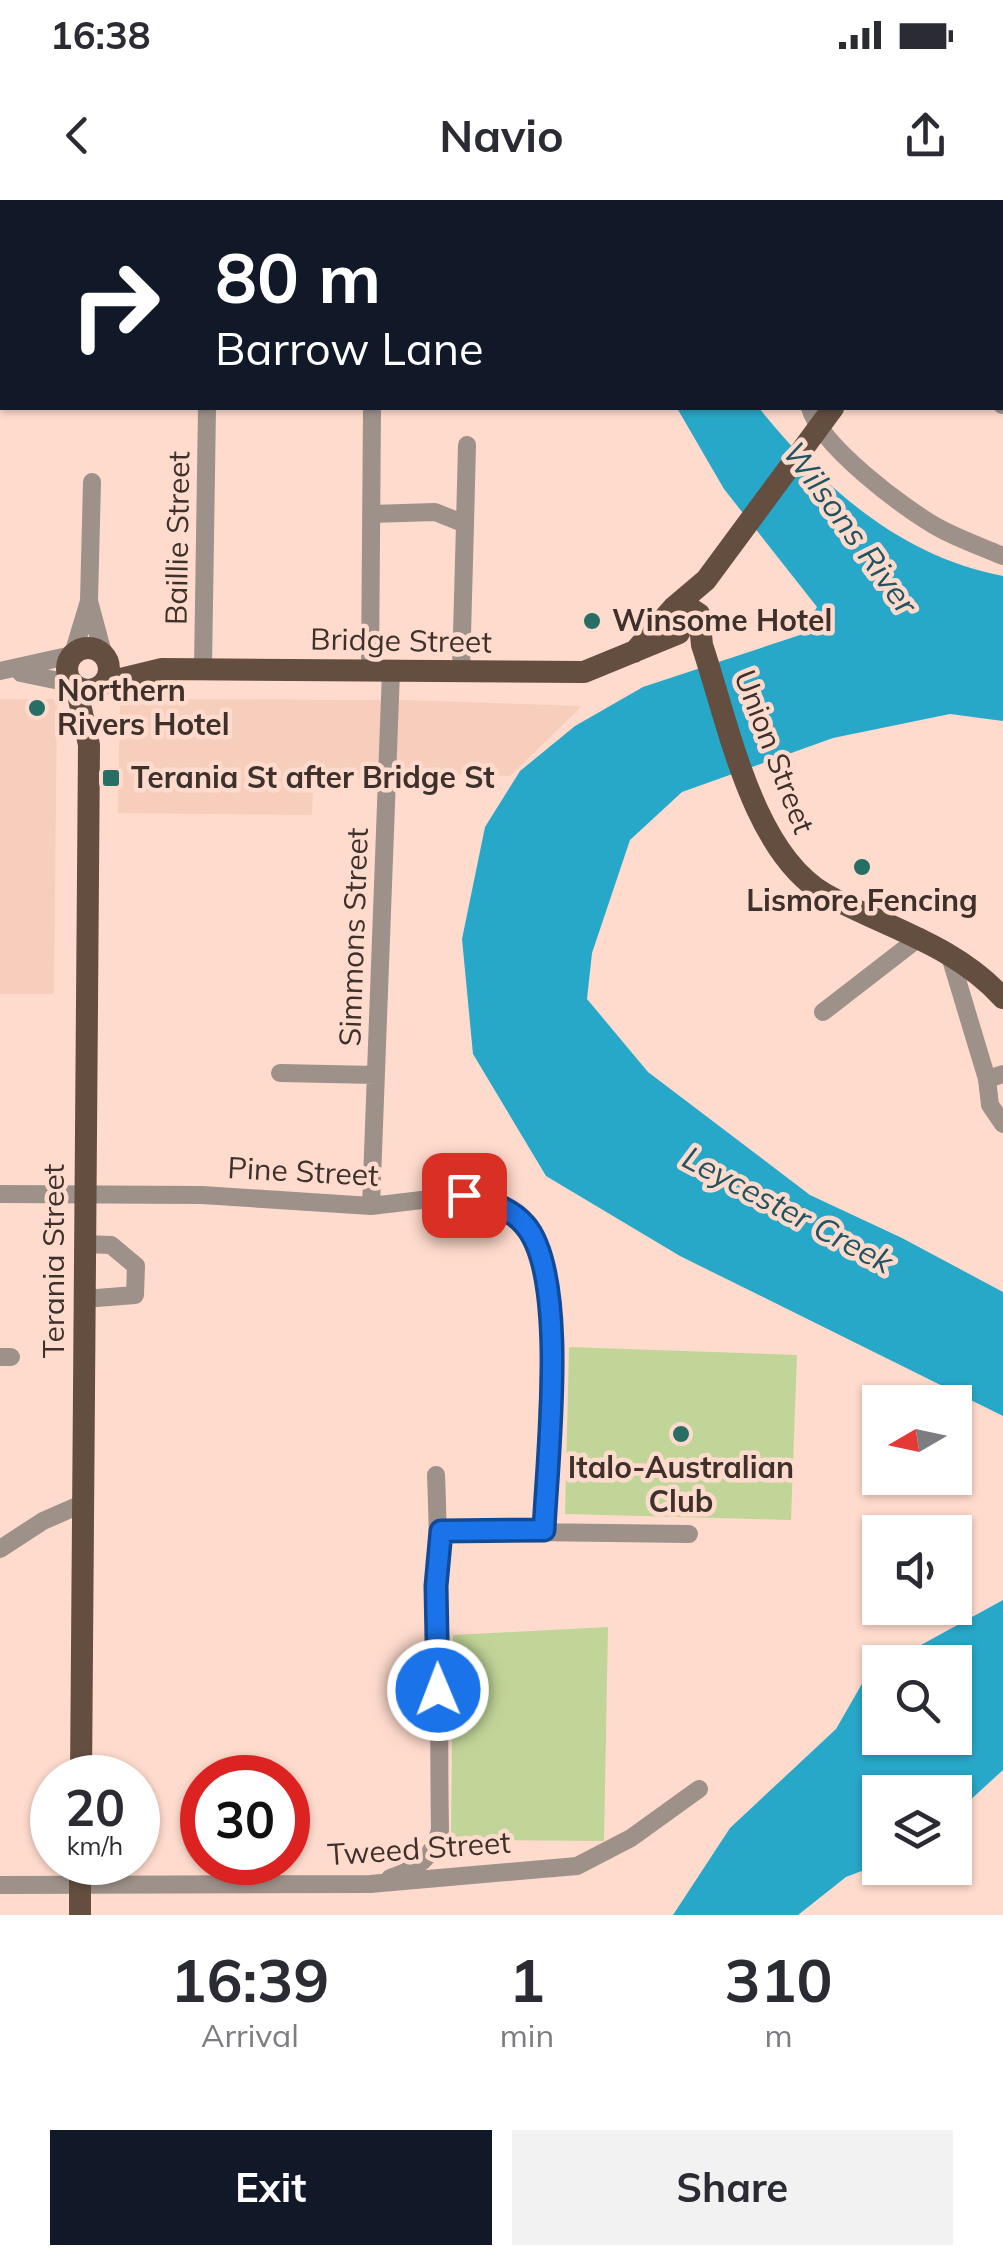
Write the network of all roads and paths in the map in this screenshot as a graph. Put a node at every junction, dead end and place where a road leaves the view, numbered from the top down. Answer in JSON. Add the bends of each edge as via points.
{"nodes":[{"id":1,"x":207,"y":410,"type":"edge"},
{"id":2,"x":372,"y":410,"type":"edge"},
{"id":3,"x":811,"y":410,"type":"edge"},
{"id":4,"x":832,"y":410,"type":"edge"},
{"id":5,"x":467,"y":445,"type":"dead end"},
{"id":6,"x":92,"y":482,"type":"dead end"},
{"id":7,"x":371,"y":514,"type":"junction"},
{"id":8,"x":465,"y":524,"type":"junction"},
{"id":9,"x":1003,"y":556,"type":"edge"},
{"id":10,"x":88,"y":601,"type":"junction"},
{"id":11,"x":688,"y":623,"type":"junction"},
{"id":12,"x":103,"y":654,"type":"junction"},
{"id":13,"x":73,"y":655,"type":"junction"},
{"id":14,"x":204,"y":668,"type":"junction"},
{"id":15,"x":162,"y":669,"type":"junction"},
{"id":16,"x":5,"y":671,"type":"edge"},
{"id":17,"x":380,"y":671,"type":"junction"},
{"id":18,"x":461,"y":671,"type":"junction"},
{"id":19,"x":104,"y":683,"type":"junction"},
{"id":20,"x":75,"y":685,"type":"junction"},
{"id":21,"x":89,"y":745,"type":"junction"},
{"id":22,"x":920,"y":937,"type":"junction"},
{"id":23,"x":949,"y":953,"type":"junction"},
{"id":24,"x":999,"y":988,"type":"edge"},
{"id":25,"x":823,"y":1012,"type":"dead end"},
{"id":26,"x":280,"y":1073,"type":"dead end"},
{"id":27,"x":376,"y":1075,"type":"junction"},
{"id":28,"x":995,"y":1076,"type":"edge"},
{"id":29,"x":1003,"y":1124,"type":"edge"},
{"id":30,"x":0,"y":1194,"type":"edge"},
{"id":31,"x":84,"y":1194,"type":"junction"},
{"id":32,"x":371,"y":1206,"type":"junction"},
{"id":33,"x":84,"y":1244,"type":"junction"},
{"id":34,"x":84,"y":1299,"type":"junction"},
{"id":35,"x":436,"y":1475,"type":"dead end"},
{"id":36,"x":84,"y":1515,"type":"junction"},
{"id":37,"x":544,"y":1530,"type":"junction"},
{"id":38,"x":441,"y":1531,"type":"junction"},
{"id":39,"x":689,"y":1534,"type":"dead end"},
{"id":40,"x":0,"y":1548,"type":"edge"},
{"id":41,"x":80,"y":1755,"type":"edge"},
{"id":42,"x":699,"y":1788,"type":"dead end"},
{"id":43,"x":160,"y":1877,"type":"edge"},
{"id":44,"x":30,"y":1882,"type":"edge"},
{"id":45,"x":370,"y":1884,"type":"junction"},
{"id":46,"x":80,"y":1885,"type":"edge"},
{"id":47,"x":0,"y":1886,"type":"edge"},
{"id":48,"x":80,"y":1915,"type":"edge"}],
"edges":[{"from":1,"to":14,"type":"street","name":"Baillie Street"},
{"from":2,"to":7,"type":"street","name":"Simmons Street"},
{"from":3,"to":9,"type":"street","via":[[835,444],[938,528]]},
{"from":4,"to":11,"type":"main road","via":[[706,580]]},
{"from":5,"to":8,"type":"street"},
{"from":6,"to":10,"type":"street"},
{"from":7,"to":8,"type":"street","via":[[435,512]]},
{"from":7,"to":17,"type":"street","name":"Simmons Street"},
{"from":8,"to":18,"type":"street"},
{"from":10,"to":12,"type":"street"},
{"from":10,"to":13,"type":"street"},
{"from":11,"to":18,"type":"main road","name":"Bridge Street","via":[[584,672]]},
{"from":11,"to":22,"type":"main road","name":"Union Street","via":[[764,827],[784,859],[824,893]]},
{"from":12,"to":13,"type":"main road","via":[[86,648]]},
{"from":12,"to":15,"type":"main road","name":"Bridge Street"},
{"from":12,"to":19,"type":"main road","via":[[109,669]]},
{"from":13,"to":16,"type":"street"},
{"from":13,"to":20,"type":"main road","via":[[68,670]]},
{"from":14,"to":15,"type":"main road","name":"Bridge Street"},
{"from":14,"to":17,"type":"main road","name":"Bridge Street"},
{"from":15,"to":19,"type":"main road","name":"Bridge Street"},
{"from":16,"to":20,"type":"street"},
{"from":17,"to":18,"type":"main road","name":"Bridge Street"},
{"from":17,"to":27,"type":"street","name":"Simmons Street"},
{"from":19,"to":20,"type":"main road","via":[[89,690]]},
{"from":19,"to":21,"type":"main road","name":"Terania Street"},
{"from":20,"to":21,"type":"main road","name":"Terania Street"},
{"from":21,"to":31,"type":"main road","name":"Terania Street"},
{"from":22,"to":23,"type":"main road","name":"Union Street"},
{"from":22,"to":25,"type":"street"},
{"from":23,"to":24,"type":"main road","name":"Union Street"},
{"from":23,"to":28,"type":"street"},
{"from":26,"to":27,"type":"street"},
{"from":27,"to":32,"type":"street","name":"Simmons Street"},
{"from":28,"to":29,"type":"street","via":[[990,1105]]},
{"from":30,"to":31,"type":"street","name":"Pine Street"},
{"from":31,"to":32,"type":"street","name":"Pine Street"},
{"from":31,"to":33,"type":"main road","name":"Terania Street"},
{"from":32,"to":37,"type":"street","name":"Pine Street","via":[[464,1195],[511,1212],[539,1247],[551,1300]]},
{"from":33,"to":34,"type":"main road","name":"Terania Street"},
{"from":33,"to":34,"type":"street","via":[[111,1245],[136,1266],[135,1295]]},
{"from":34,"to":36,"type":"main road","name":"Terania Street"},
{"from":35,"to":38,"type":"street"},
{"from":36,"to":40,"type":"street","via":[[44,1521]]},
{"from":36,"to":41,"type":"main road","name":"Terania Street"},
{"from":37,"to":38,"type":"street"},
{"from":37,"to":39,"type":"street"},
{"from":38,"to":45,"type":"street","via":[[440,1830],[422,1863]]},
{"from":42,"to":45,"type":"street","name":"Tweed Street","via":[[631,1838],[577,1866]]},
{"from":43,"to":45,"type":"street","name":"Tweed Street"},
{"from":44,"to":47,"type":"street","name":"Tweed Street"},
{"from":46,"to":48,"type":"main road"}]}
